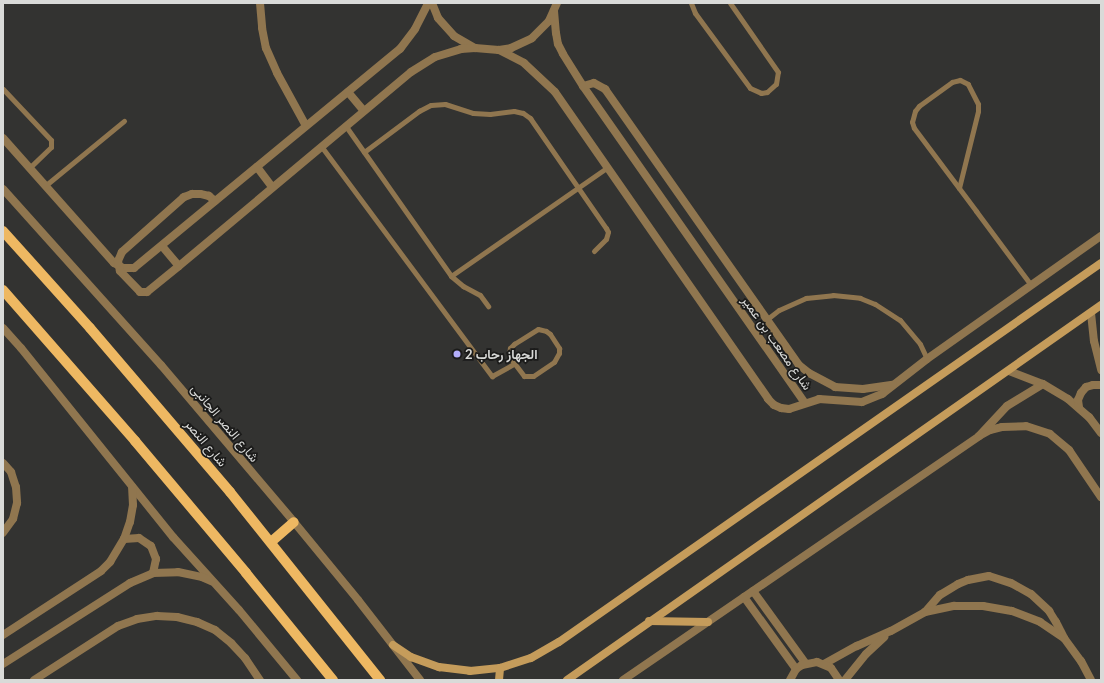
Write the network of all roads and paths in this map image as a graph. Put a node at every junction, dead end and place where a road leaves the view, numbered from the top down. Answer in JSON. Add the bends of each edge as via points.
{"nodes":[{"id":1,"x":260,"y":3,"type":"edge"},
{"id":2,"x":428,"y":3,"type":"edge"},
{"id":3,"x":432,"y":3,"type":"edge"},
{"id":4,"x":691,"y":3,"type":"edge"},
{"id":5,"x":730,"y":3,"type":"edge"},
{"id":6,"x":555,"y":7,"type":"edge"},
{"id":7,"x":475,"y":48,"type":"junction"},
{"id":8,"x":499,"y":50,"type":"junction"},
{"id":9,"x":583,"y":86,"type":"junction"},
{"id":10,"x":3,"y":89,"type":"edge"},
{"id":11,"x":348,"y":92,"type":"junction"},
{"id":12,"x":363,"y":110,"type":"junction"},
{"id":13,"x":124,"y":121,"type":"dead end"},
{"id":14,"x":345,"y":125,"type":"junction"},
{"id":15,"x":306,"y":126,"type":"junction"},
{"id":16,"x":3,"y":138,"type":"edge"},
{"id":17,"x":320,"y":146,"type":"junction"},
{"id":18,"x":364,"y":152,"type":"junction"},
{"id":19,"x":257,"y":167,"type":"junction"},
{"id":20,"x":608,"y":167,"type":"junction"},
{"id":21,"x":30,"y":168,"type":"junction"},
{"id":22,"x":46,"y":185,"type":"junction"},
{"id":23,"x":272,"y":187,"type":"junction"},
{"id":24,"x":578,"y":188,"type":"junction"},
{"id":25,"x":959,"y":188,"type":"junction"},
{"id":26,"x":3,"y":189,"type":"edge"},
{"id":27,"x":215,"y":201,"type":"junction"},
{"id":28,"x":3,"y":231,"type":"edge"},
{"id":29,"x":1101,"y":236,"type":"edge"},
{"id":30,"x":162,"y":246,"type":"junction"},
{"id":31,"x":594,"y":251,"type":"dead end"},
{"id":32,"x":1101,"y":263,"type":"edge"},
{"id":33,"x":118,"y":266,"type":"junction"},
{"id":34,"x":179,"y":266,"type":"junction"},
{"id":35,"x":450,"y":276,"type":"junction"},
{"id":36,"x":1031,"y":285,"type":"junction"},
{"id":37,"x":3,"y":290,"type":"edge"},
{"id":38,"x":488,"y":306,"type":"dead end"},
{"id":39,"x":1101,"y":306,"type":"edge"},
{"id":40,"x":1091,"y":313,"type":"junction"},
{"id":41,"x":766,"y":320,"type":"junction"},
{"id":42,"x":3,"y":328,"type":"edge"},
{"id":43,"x":927,"y":359,"type":"junction"},
{"id":44,"x":514,"y":364,"type":"junction"},
{"id":45,"x":1100,"y":366,"type":"edge"},
{"id":46,"x":1009,"y":371,"type":"junction"},
{"id":47,"x":894,"y":384,"type":"junction"},
{"id":48,"x":1043,"y":384,"type":"junction"},
{"id":49,"x":1101,"y":385,"type":"edge"},
{"id":50,"x":804,"y":402,"type":"junction"},
{"id":51,"x":1079,"y":407,"type":"junction"},
{"id":52,"x":1101,"y":433,"type":"edge"},
{"id":53,"x":979,"y":436,"type":"junction"},
{"id":54,"x":3,"y":463,"type":"edge"},
{"id":55,"x":132,"y":487,"type":"junction"},
{"id":56,"x":1101,"y":497,"type":"edge"},
{"id":57,"x":294,"y":522,"type":"junction"},
{"id":58,"x":3,"y":532,"type":"edge"},
{"id":59,"x":124,"y":539,"type":"junction"},
{"id":60,"x":271,"y":542,"type":"junction"},
{"id":61,"x":153,"y":573,"type":"junction"},
{"id":62,"x":215,"y":583,"type":"junction"},
{"id":63,"x":753,"y":591,"type":"junction"},
{"id":64,"x":744,"y":597,"type":"junction"},
{"id":65,"x":925,"y":612,"type":"junction"},
{"id":66,"x":650,"y":621,"type":"junction"},
{"id":67,"x":708,"y":622,"type":"junction"},
{"id":68,"x":891,"y":631,"type":"junction"},
{"id":69,"x":3,"y":635,"type":"edge"},
{"id":70,"x":1064,"y":638,"type":"junction"},
{"id":71,"x":393,"y":645,"type":"junction"},
{"id":72,"x":3,"y":664,"type":"edge"},
{"id":73,"x":806,"y":664,"type":"junction"},
{"id":74,"x":824,"y":664,"type":"junction"},
{"id":75,"x":500,"y":668,"type":"junction"},
{"id":76,"x":796,"y":670,"type":"junction"},
{"id":77,"x":34,"y":680,"type":"edge"},
{"id":78,"x":260,"y":680,"type":"edge"},
{"id":79,"x":297,"y":680,"type":"edge"},
{"id":80,"x":333,"y":680,"type":"edge"},
{"id":81,"x":380,"y":680,"type":"edge"},
{"id":82,"x":420,"y":680,"type":"edge"},
{"id":83,"x":499,"y":680,"type":"edge"},
{"id":84,"x":567,"y":680,"type":"edge"},
{"id":85,"x":623,"y":680,"type":"edge"},
{"id":86,"x":790,"y":680,"type":"edge"},
{"id":87,"x":839,"y":680,"type":"edge"},
{"id":88,"x":845,"y":680,"type":"edge"},
{"id":89,"x":1090,"y":680,"type":"edge"}],
"edges":[{"from":1,"to":15,"type":"street","via":[[266,48]]},
{"from":2,"to":11,"type":"street","via":[[404,44]]},
{"from":3,"to":7,"type":"street","via":[[445,28]]},
{"from":4,"to":5,"type":"lane","via":[[695,13],[750,88],[761,93],[767,92],[776,84],[778,72]]},
{"from":6,"to":8,"type":"street","via":[[541,30],[532,38],[516,46]]},
{"from":6,"to":9,"type":"street","name":"شارع مصعب بن عمير","via":[[558,44]]},
{"from":7,"to":8,"type":"street"},
{"from":7,"to":12,"type":"street","via":[[448,52],[422,63]]},
{"from":8,"to":20,"type":"street","name":"شارع مصعب بن عمير","via":[[524,64],[556,92]]},
{"from":9,"to":41,"type":"street","via":[[594,84],[605,89]]},
{"from":9,"to":50,"type":"street","name":"شارع مصعب بن عمير"},
{"from":10,"to":21,"type":"lane","via":[[51,140],[51,147]]},
{"from":11,"to":12,"type":"street"},
{"from":11,"to":15,"type":"street"},
{"from":12,"to":14,"type":"street"},
{"from":13,"to":22,"type":"lane"},
{"from":14,"to":17,"type":"street"},
{"from":14,"to":18,"type":"lane"},
{"from":15,"to":19,"type":"street"},
{"from":16,"to":21,"type":"street"},
{"from":17,"to":23,"type":"street"},
{"from":17,"to":44,"type":"lane","via":[[492,376]]},
{"from":18,"to":24,"type":"lane","via":[[431,105],[444,104],[473,113],[514,111],[530,118]]},
{"from":18,"to":35,"type":"lane"},
{"from":19,"to":23,"type":"street"},
{"from":19,"to":27,"type":"street"},
{"from":20,"to":24,"type":"lane"},
{"from":20,"to":50,"type":"street","name":"شارع مصعب بن عمير","via":[[768,399],[774,405],[789,409]]},
{"from":21,"to":22,"type":"street"},
{"from":22,"to":33,"type":"street"},
{"from":23,"to":34,"type":"street"},
{"from":24,"to":31,"type":"lane","via":[[608,232],[606,240]]},
{"from":24,"to":35,"type":"lane"},
{"from":25,"to":25,"type":"lane","via":[[912,122],[915,110],[919,106],[952,82],[960,80],[968,84],[978,104],[978,111]]},
{"from":25,"to":36,"type":"lane"},
{"from":26,"to":57,"type":"street","name":"شارع النصر الجانبى","via":[[161,365]]},
{"from":27,"to":30,"type":"street"},
{"from":27,"to":33,"type":"street","via":[[200,194],[184,198],[122,252]]},
{"from":28,"to":60,"type":"main road","name":"شارع النصر","via":[[150,397]]},
{"from":29,"to":36,"type":"street"},
{"from":30,"to":33,"type":"street","via":[[134,268]]},
{"from":30,"to":34,"type":"street"},
{"from":32,"to":75,"type":"main road","via":[[559,642],[531,658]]},
{"from":33,"to":34,"type":"street","via":[[124,276],[142,293],[147,292]]},
{"from":35,"to":38,"type":"lane","via":[[480,294]]},
{"from":36,"to":43,"type":"street"},
{"from":37,"to":80,"type":"main road","via":[[135,441]]},
{"from":39,"to":40,"type":"main road"},
{"from":40,"to":45,"type":"street"},
{"from":40,"to":46,"type":"main road"},
{"from":41,"to":43,"type":"lane","via":[[779,310],[806,298],[833,295],[860,298],[900,320],[920,344]]},
{"from":41,"to":47,"type":"street","via":[[799,365],[822,381],[847,389]]},
{"from":42,"to":55,"type":"street"},
{"from":43,"to":47,"type":"street"},
{"from":44,"to":44,"type":"lane","via":[[509,354],[510,348],[538,330],[546,331],[558,348],[557,358],[533,376],[524,376]]},
{"from":46,"to":48,"type":"street"},
{"from":46,"to":66,"type":"main road"},
{"from":47,"to":50,"type":"street","via":[[882,394],[862,402],[819,399]]},
{"from":48,"to":51,"type":"street"},
{"from":48,"to":53,"type":"street","via":[[1007,406]]},
{"from":49,"to":51,"type":"street","via":[[1093,384],[1086,387],[1078,400]]},
{"from":51,"to":52,"type":"street"},
{"from":53,"to":56,"type":"street","via":[[996,429],[1014,426],[1026,426],[1050,434],[1069,450]]},
{"from":53,"to":63,"type":"street"},
{"from":54,"to":58,"type":"street","via":[[11,472],[16,487],[17,503],[13,519]]},
{"from":55,"to":59,"type":"street","via":[[133,504]]},
{"from":55,"to":62,"type":"street"},
{"from":57,"to":60,"type":"main road"},
{"from":57,"to":71,"type":"street","name":"شارع النصر الجانبى"},
{"from":59,"to":61,"type":"street","via":[[138,538],[151,546],[156,559]]},
{"from":59,"to":69,"type":"street","via":[[118,551],[101,571]]},
{"from":60,"to":81,"type":"main road","name":"شارع النصر"},
{"from":61,"to":62,"type":"street","via":[[178,572],[202,577]]},
{"from":61,"to":72,"type":"street","via":[[130,583]]},
{"from":62,"to":79,"type":"street"},
{"from":63,"to":64,"type":"street"},
{"from":63,"to":73,"type":"street"},
{"from":64,"to":67,"type":"street"},
{"from":64,"to":76,"type":"street"},
{"from":65,"to":68,"type":"street"},
{"from":65,"to":70,"type":"street","via":[[968,605],[998,608],[1040,622]]},
{"from":65,"to":70,"type":"street","via":[[932,602],[948,589],[968,580],[989,576],[1021,588],[1040,602],[1056,622]]},
{"from":66,"to":67,"type":"main road"},
{"from":66,"to":84,"type":"main road"},
{"from":67,"to":85,"type":"street"},
{"from":68,"to":74,"type":"street"},
{"from":68,"to":88,"type":"street","via":[[866,654]]},
{"from":70,"to":89,"type":"street","via":[[1081,661]]},
{"from":71,"to":75,"type":"main road","via":[[411,657],[439,667],[470,671]]},
{"from":71,"to":82,"type":"street","name":"شارع النصر الجانبى"},
{"from":73,"to":74,"type":"street"},
{"from":73,"to":76,"type":"street"},
{"from":74,"to":87,"type":"street","via":[[836,673]]},
{"from":75,"to":83,"type":"main road"},
{"from":76,"to":86,"type":"street"},
{"from":77,"to":78,"type":"street","via":[[118,626],[156,616],[177,617],[215,630],[245,658]]}]}
